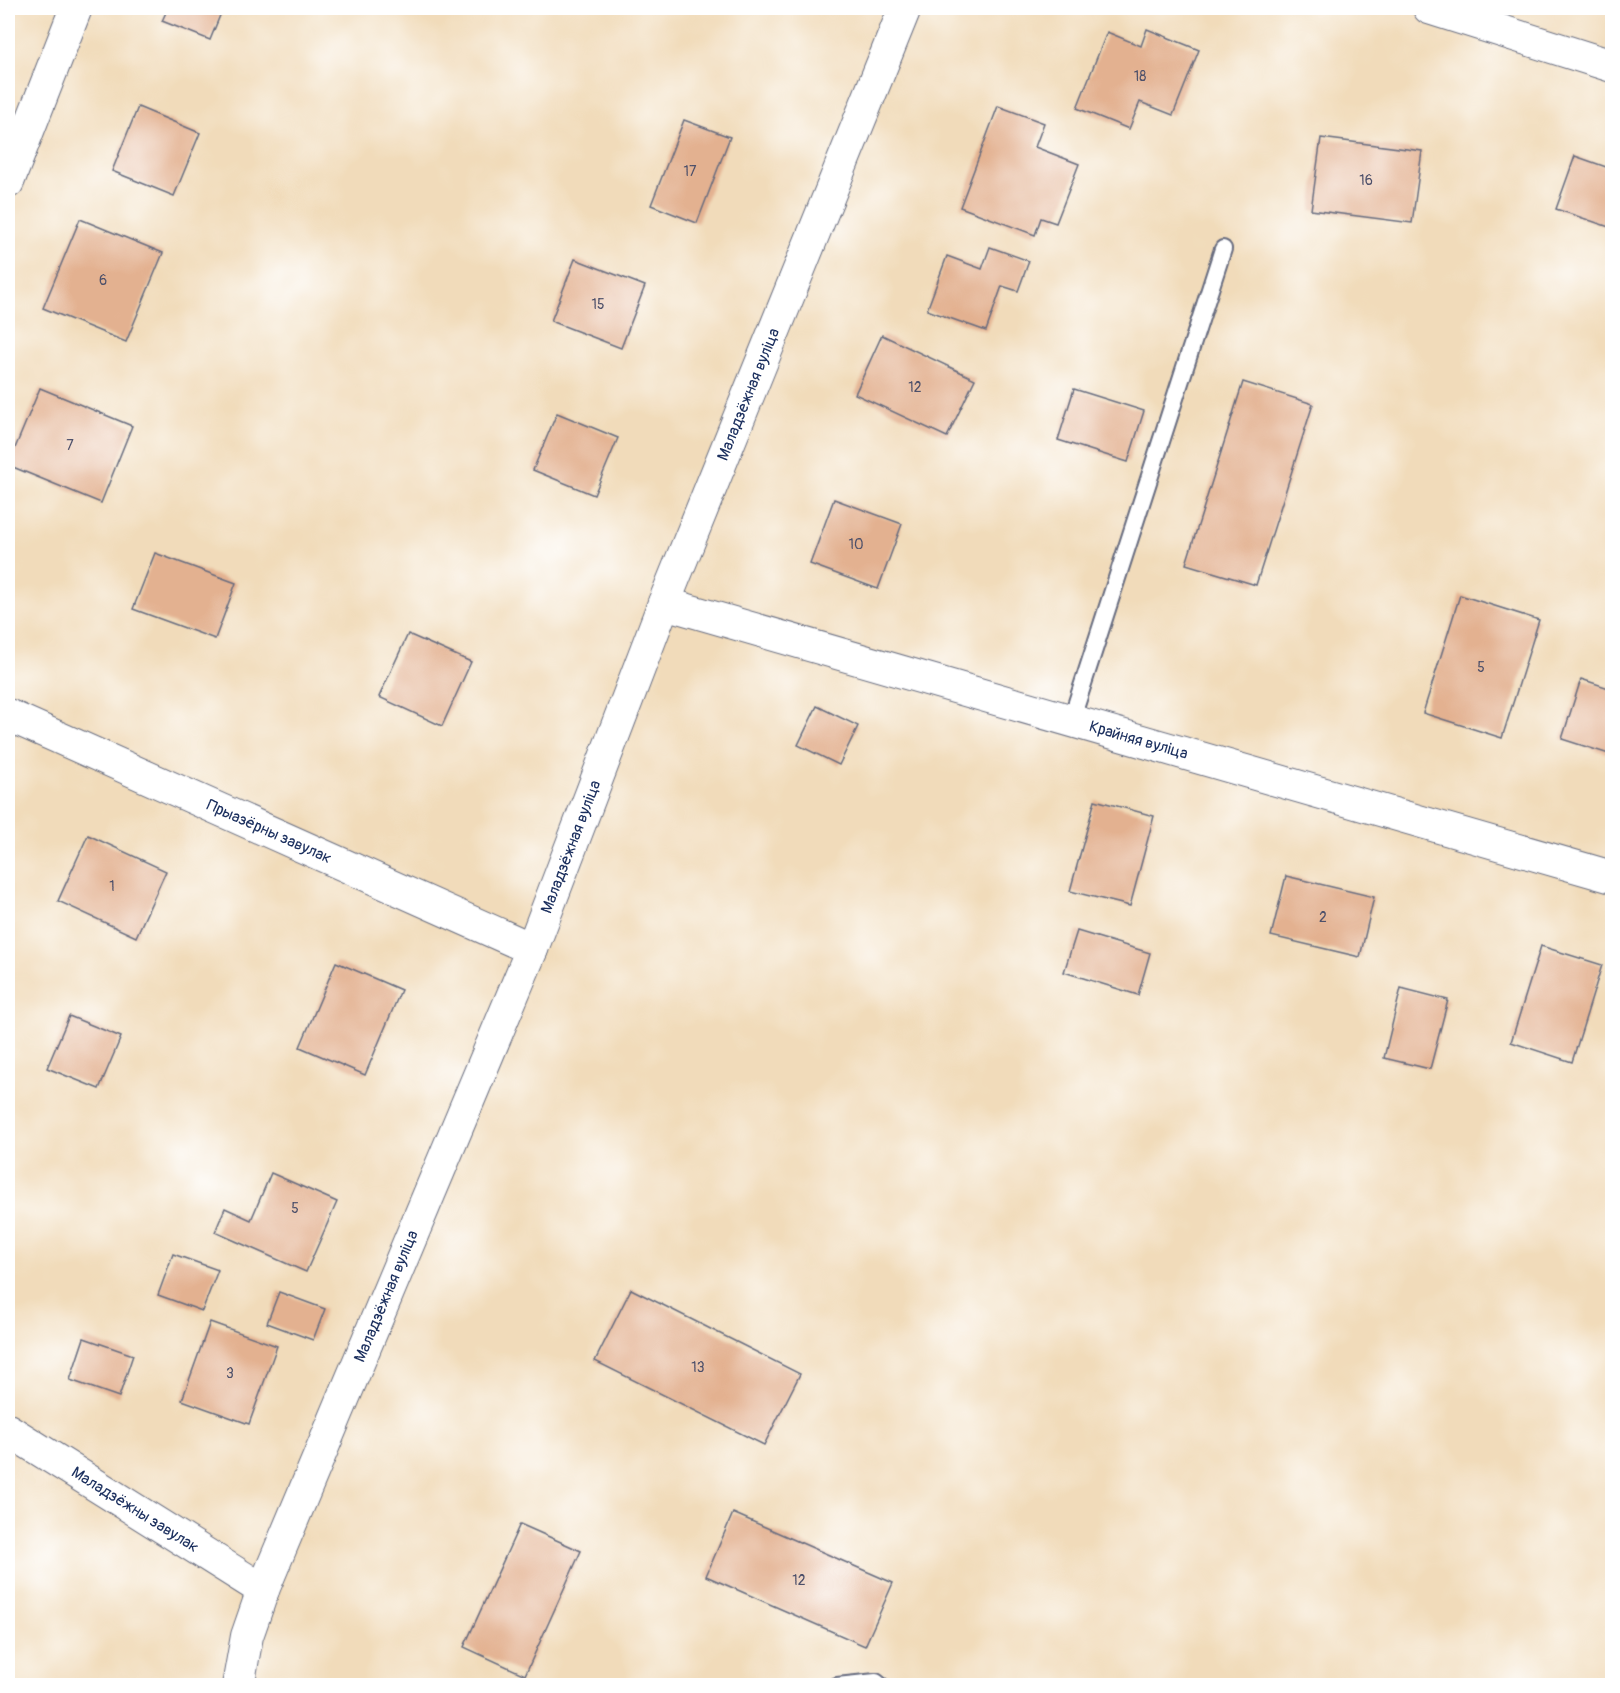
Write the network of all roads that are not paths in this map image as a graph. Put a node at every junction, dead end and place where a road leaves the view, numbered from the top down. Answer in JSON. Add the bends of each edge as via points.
{"nodes":[{"id":1,"x":76,"y":8,"type":"edge"},
{"id":2,"x":905,"y":8,"type":"edge"},
{"id":3,"x":1429,"y":8,"type":"edge"},
{"id":4,"x":1612,"y":66,"type":"edge"},
{"id":5,"x":8,"y":183,"type":"edge"},
{"id":6,"x":1223,"y":249,"type":"dead end"},
{"id":7,"x":664,"y":603,"type":"junction"},
{"id":8,"x":8,"y":715,"type":"edge"},
{"id":9,"x":1071,"y":721,"type":"junction"},
{"id":10,"x":1612,"y":877,"type":"edge"},
{"id":11,"x":532,"y":949,"type":"junction"},
{"id":12,"x":8,"y":1430,"type":"edge"},
{"id":13,"x":263,"y":1590,"type":"junction"},
{"id":14,"x":238,"y":1686,"type":"edge"},
{"id":15,"x":837,"y":1686,"type":"edge"},
{"id":16,"x":881,"y":1686,"type":"edge"}],
"edges":[{"from":1,"to":5,"type":"street"},
{"from":2,"to":7,"type":"street","name":"Маладзёжная вуліца"},
{"from":3,"to":4,"type":"street"},
{"from":6,"to":9,"type":"lane"},
{"from":7,"to":9,"type":"street","name":"Крайняя вуліца"},
{"from":7,"to":11,"type":"street","name":"Маладзёжная вуліца"},
{"from":8,"to":11,"type":"street","name":"Прыазёрны завулак"},
{"from":9,"to":10,"type":"street","name":"Крайняя вуліца"},
{"from":11,"to":13,"type":"street","name":"Маладзёжная вуліца"},
{"from":12,"to":13,"type":"street","name":"Маладзёжны завулак"},
{"from":13,"to":14,"type":"street","name":"Маладзёжная вуліца","via":[[247,1635]]},
{"from":15,"to":16,"type":"lane","via":[[876,1682]]}]}
